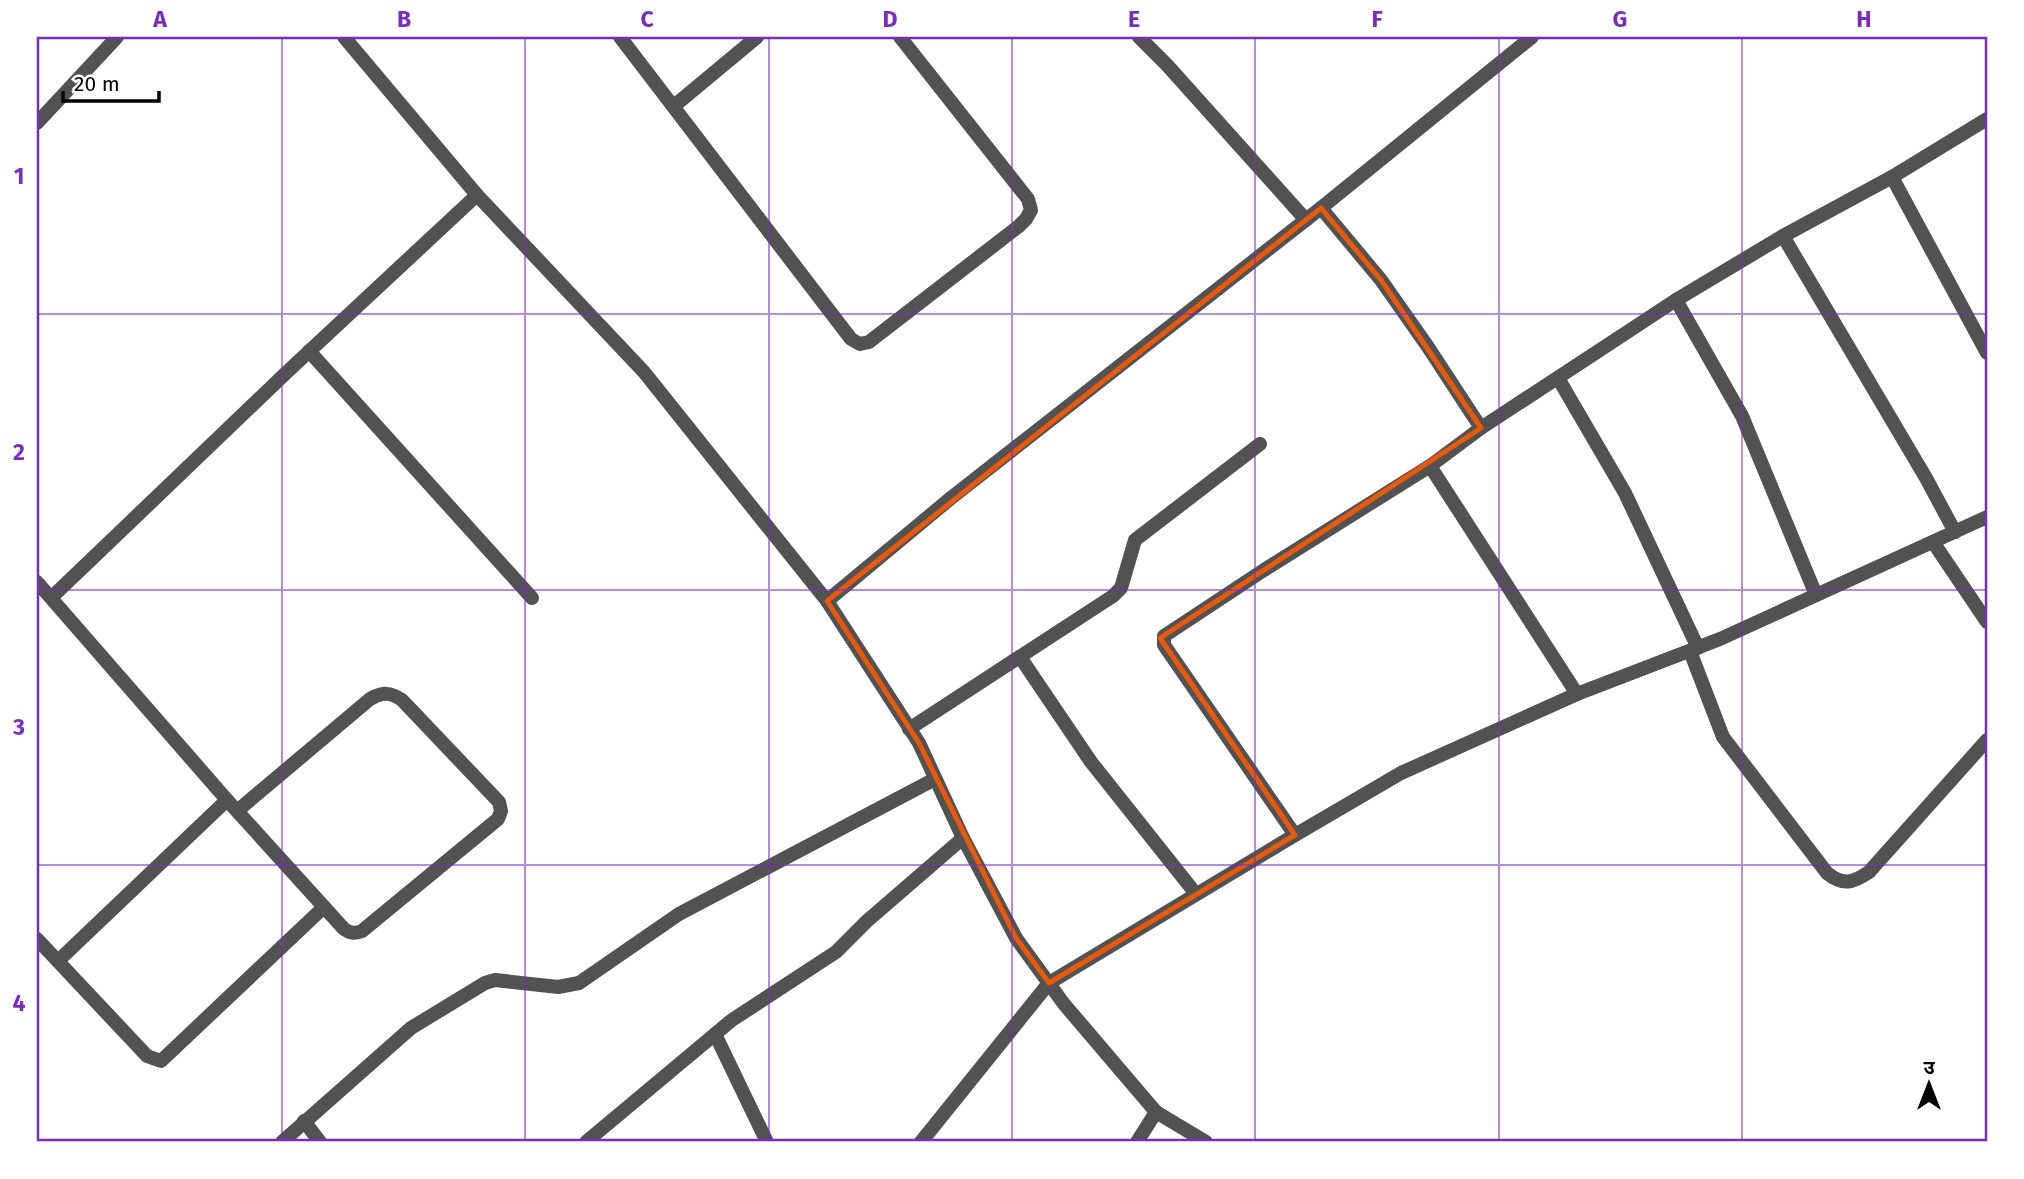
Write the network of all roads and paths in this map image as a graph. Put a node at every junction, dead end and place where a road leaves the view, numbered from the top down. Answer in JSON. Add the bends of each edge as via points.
{"nodes":[{"id":1,"x":117,"y":37,"type":"edge"},
{"id":2,"x":344,"y":37,"type":"edge"},
{"id":3,"x":620,"y":37,"type":"edge"},
{"id":4,"x":757,"y":37,"type":"edge"},
{"id":5,"x":900,"y":37,"type":"edge"},
{"id":6,"x":1139,"y":37,"type":"edge"},
{"id":7,"x":1531,"y":37,"type":"edge"},
{"id":8,"x":674,"y":106,"type":"junction"},
{"id":9,"x":1987,"y":119,"type":"edge"},
{"id":10,"x":37,"y":123,"type":"edge"},
{"id":11,"x":1892,"y":177,"type":"junction"},
{"id":12,"x":477,"y":195,"type":"junction"},
{"id":13,"x":1321,"y":208,"type":"junction"},
{"id":14,"x":1306,"y":220,"type":"junction"},
{"id":15,"x":1783,"y":236,"type":"junction"},
{"id":16,"x":1676,"y":300,"type":"junction"},
{"id":17,"x":309,"y":351,"type":"junction"},
{"id":18,"x":1987,"y":353,"type":"edge"},
{"id":19,"x":1558,"y":378,"type":"junction"},
{"id":20,"x":1481,"y":428,"type":"junction"},
{"id":21,"x":1260,"y":444,"type":"dead end"},
{"id":22,"x":1430,"y":466,"type":"junction"},
{"id":23,"x":1987,"y":517,"type":"edge"},
{"id":24,"x":1955,"y":532,"type":"junction"},
{"id":25,"x":1933,"y":542,"type":"junction"},
{"id":26,"x":37,"y":582,"type":"edge"},
{"id":27,"x":1816,"y":595,"type":"junction"},
{"id":28,"x":52,"y":597,"type":"junction"},
{"id":29,"x":532,"y":598,"type":"dead end"},
{"id":30,"x":827,"y":601,"type":"junction"},
{"id":31,"x":1987,"y":622,"type":"edge"},
{"id":32,"x":1694,"y":649,"type":"junction"},
{"id":33,"x":1020,"y":657,"type":"junction"},
{"id":34,"x":1577,"y":694,"type":"junction"},
{"id":35,"x":909,"y":729,"type":"junction"},
{"id":36,"x":1987,"y":740,"type":"edge"},
{"id":37,"x":935,"y":779,"type":"junction"},
{"id":38,"x":232,"y":806,"type":"junction"},
{"id":39,"x":1295,"y":835,"type":"junction"},
{"id":40,"x":963,"y":838,"type":"junction"},
{"id":41,"x":1196,"y":894,"type":"junction"},
{"id":42,"x":324,"y":907,"type":"junction"},
{"id":43,"x":37,"y":939,"type":"edge"},
{"id":44,"x":58,"y":961,"type":"junction"},
{"id":45,"x":1049,"y":982,"type":"junction"},
{"id":46,"x":715,"y":1034,"type":"junction"},
{"id":47,"x":1156,"y":1112,"type":"junction"},
{"id":48,"x":304,"y":1121,"type":"junction"},
{"id":49,"x":282,"y":1142,"type":"edge"},
{"id":50,"x":320,"y":1142,"type":"edge"},
{"id":51,"x":586,"y":1142,"type":"edge"},
{"id":52,"x":767,"y":1142,"type":"edge"},
{"id":53,"x":921,"y":1142,"type":"edge"},
{"id":54,"x":1137,"y":1142,"type":"edge"},
{"id":55,"x":1206,"y":1142,"type":"edge"}],
"edges":[{"from":1,"to":10,"type":"street"},
{"from":2,"to":12,"type":"street"},
{"from":3,"to":8,"type":"street"},
{"from":4,"to":8,"type":"street"},
{"from":5,"to":8,"type":"street","via":[[1028,199],[1031,210],[1019,226],[869,342],[851,340]]},
{"from":6,"to":14,"type":"street"},
{"from":7,"to":13,"type":"street"},
{"from":9,"to":11,"type":"street"},
{"from":11,"to":15,"type":"street"},
{"from":11,"to":18,"type":"street"},
{"from":12,"to":17,"type":"street"},
{"from":12,"to":30,"type":"street","via":[[644,372]]},
{"from":13,"to":14,"type":"street"},
{"from":13,"to":20,"type":"street","via":[[1381,280]]},
{"from":14,"to":30,"type":"street"},
{"from":15,"to":16,"type":"street"},
{"from":15,"to":24,"type":"street"},
{"from":16,"to":19,"type":"street"},
{"from":16,"to":27,"type":"street","via":[[1742,416]]},
{"from":17,"to":28,"type":"street"},
{"from":17,"to":29,"type":"street"},
{"from":19,"to":20,"type":"street"},
{"from":19,"to":32,"type":"street","via":[[1625,493]]},
{"from":20,"to":22,"type":"street"},
{"from":21,"to":33,"type":"street","via":[[1135,540],[1121,588],[1113,596]]},
{"from":22,"to":34,"type":"street"},
{"from":22,"to":39,"type":"street","via":[[1164,638],[1164,645]]},
{"from":23,"to":24,"type":"street"},
{"from":24,"to":25,"type":"street"},
{"from":25,"to":27,"type":"street"},
{"from":25,"to":31,"type":"street"},
{"from":26,"to":28,"type":"street"},
{"from":27,"to":32,"type":"street"},
{"from":28,"to":38,"type":"street"},
{"from":30,"to":35,"type":"street"},
{"from":32,"to":34,"type":"street"},
{"from":32,"to":36,"type":"street","via":[[1723,737],[1827,873],[1844,883],[1869,872]]},
{"from":33,"to":35,"type":"street"},
{"from":33,"to":41,"type":"street","via":[[1091,762]]},
{"from":34,"to":39,"type":"street","via":[[1401,773]]},
{"from":35,"to":37,"type":"street"},
{"from":37,"to":40,"type":"street"},
{"from":37,"to":48,"type":"street","via":[[679,914],[579,982],[558,987],[495,980],[485,983],[411,1028]]},
{"from":38,"to":42,"type":"street"},
{"from":38,"to":42,"type":"street","via":[[380,693],[402,700],[499,802],[498,819],[362,931],[348,932]]},
{"from":38,"to":44,"type":"street"},
{"from":39,"to":41,"type":"street"},
{"from":40,"to":45,"type":"street","via":[[1016,937]]},
{"from":40,"to":46,"type":"street","via":[[836,952]]},
{"from":41,"to":45,"type":"street"},
{"from":42,"to":44,"type":"street","via":[[161,1061],[147,1056]]},
{"from":43,"to":44,"type":"street"},
{"from":45,"to":47,"type":"street"},
{"from":45,"to":53,"type":"street"},
{"from":46,"to":51,"type":"street"},
{"from":46,"to":52,"type":"street"},
{"from":47,"to":54,"type":"street"},
{"from":47,"to":55,"type":"street"},
{"from":48,"to":49,"type":"street"},
{"from":48,"to":50,"type":"street"}]}
